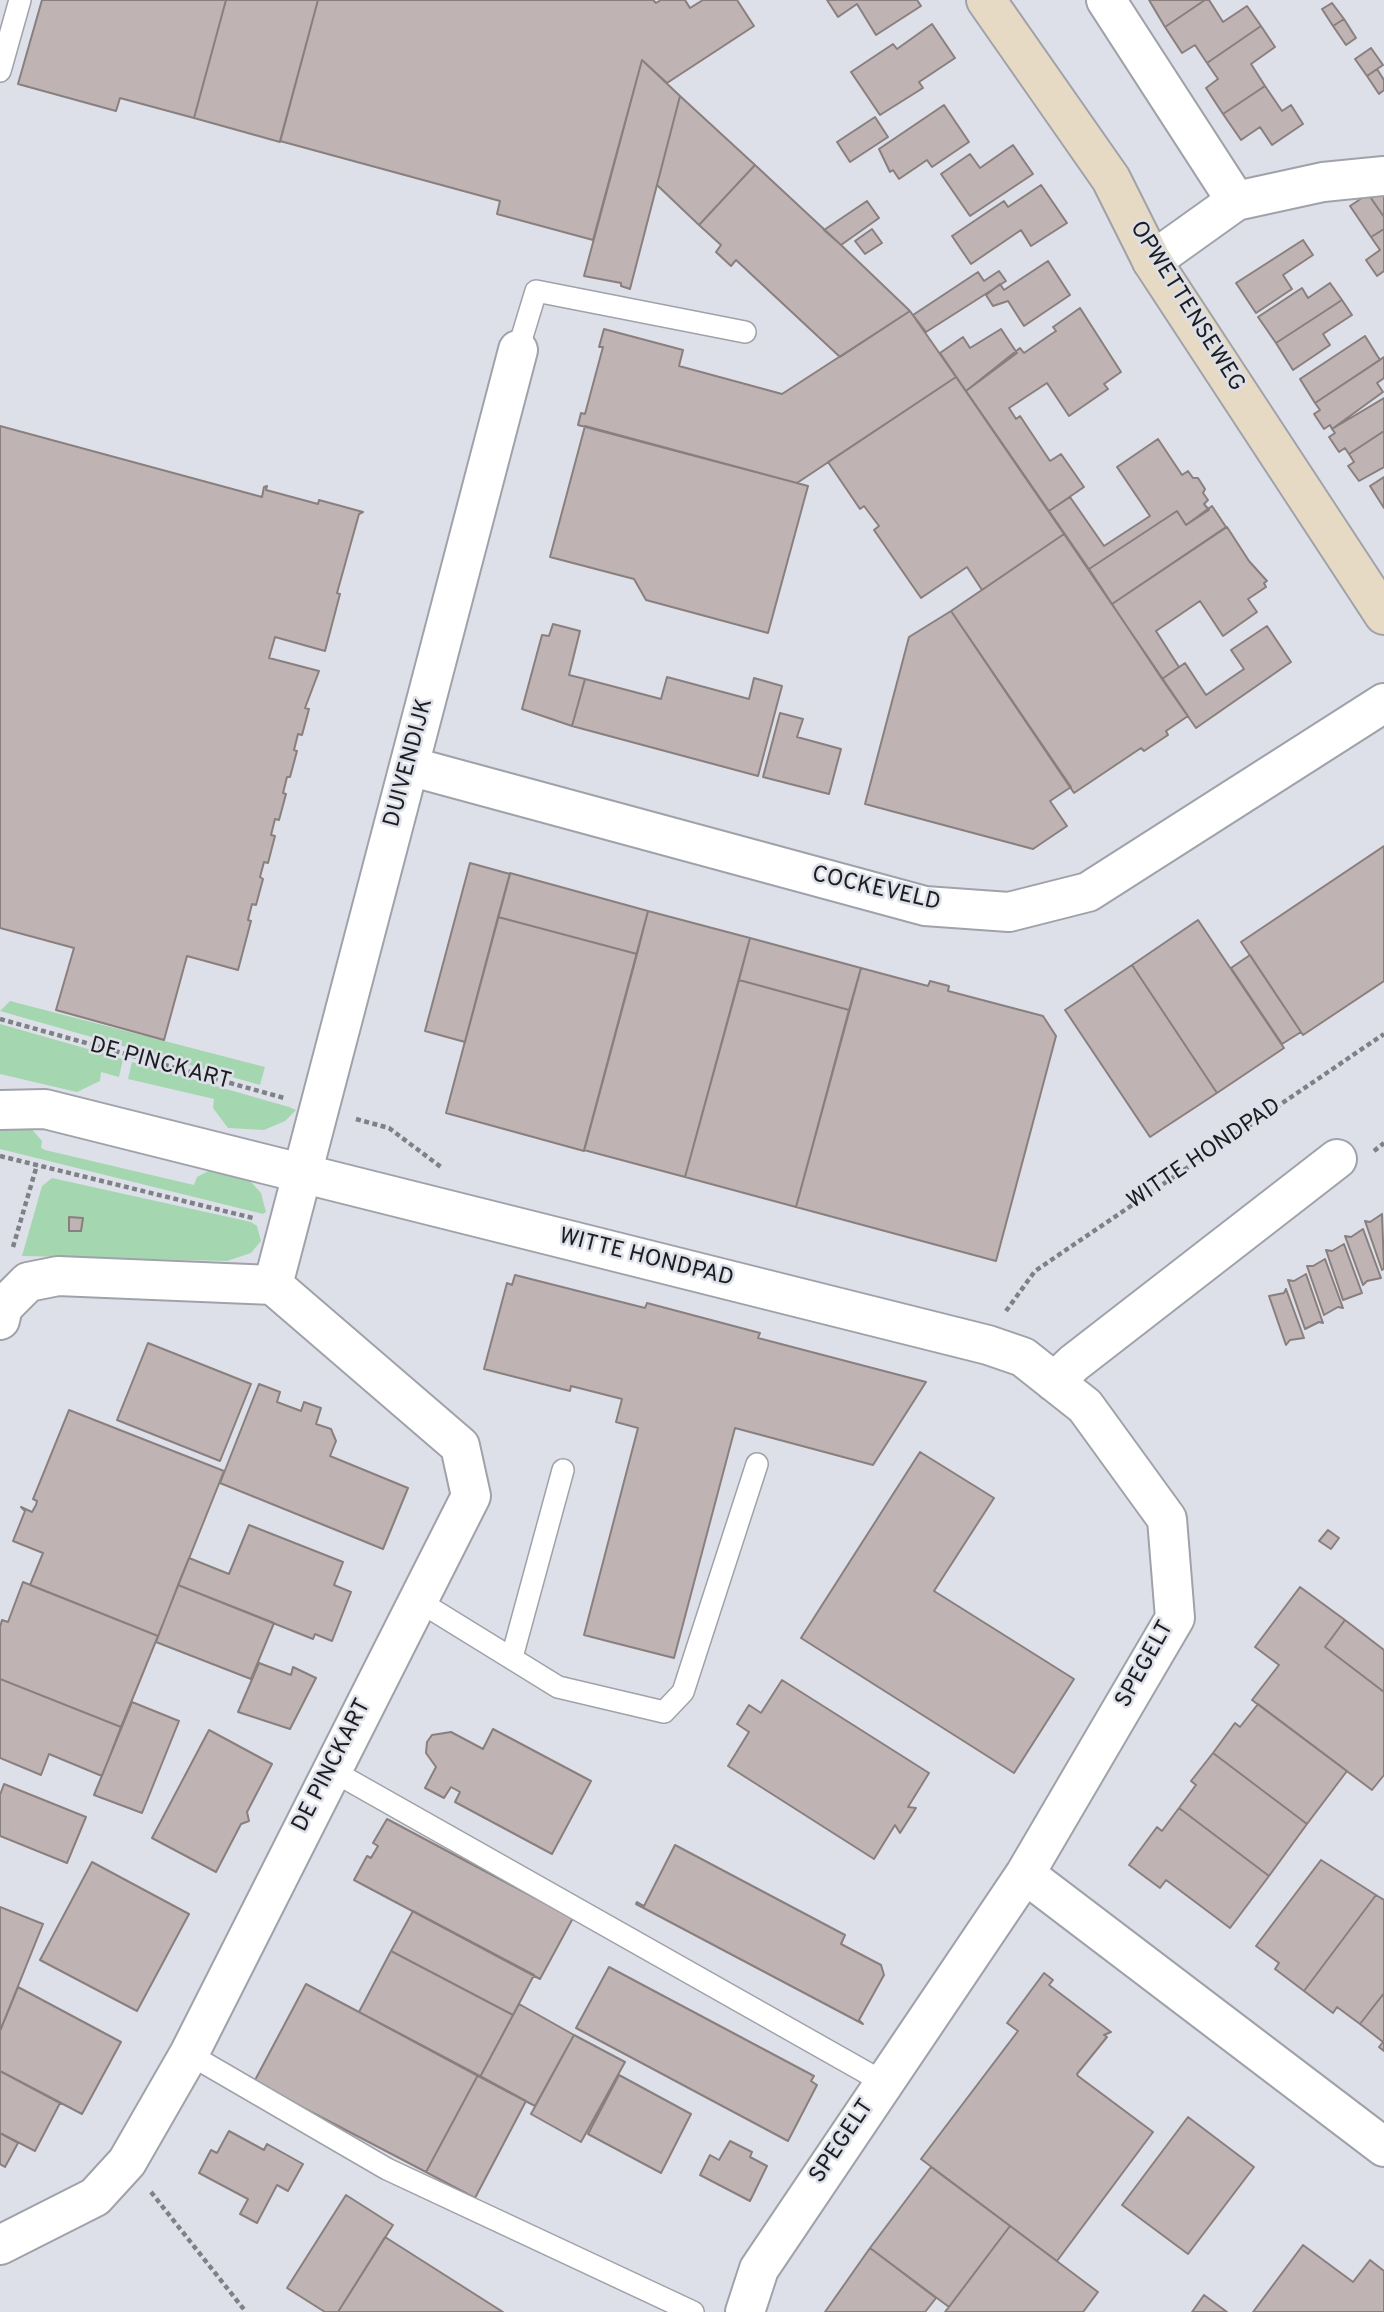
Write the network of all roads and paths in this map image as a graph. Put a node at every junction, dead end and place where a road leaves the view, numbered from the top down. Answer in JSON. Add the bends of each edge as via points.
{"nodes":[{"id":1,"x":20,"y":0,"type":"edge"},
{"id":2,"x":986,"y":0,"type":"edge"},
{"id":3,"x":1106,"y":0,"type":"edge"},
{"id":4,"x":0,"y":71,"type":"edge"},
{"id":5,"x":1384,"y":176,"type":"edge"},
{"id":6,"x":1236,"y":201,"type":"junction"},
{"id":7,"x":1152,"y":261,"type":"junction"},
{"id":8,"x":745,"y":332,"type":"dead end"},
{"id":9,"x":518,"y":350,"type":"joint"},
{"id":10,"x":1384,"y":615,"type":"edge"},
{"id":11,"x":1384,"y":703,"type":"edge"},
{"id":12,"x":409,"y":766,"type":"junction"},
{"id":13,"x":0,"y":1018,"type":"edge"},
{"id":14,"x":1384,"y":1034,"type":"edge"},
{"id":15,"x":0,"y":1083,"type":"edge"},
{"id":16,"x":45,"y":1109,"type":"junction"},
{"id":17,"x":321,"y":1109,"type":"junction"},
{"id":18,"x":0,"y":1110,"type":"edge"},
{"id":19,"x":0,"y":1156,"type":"edge"},
{"id":20,"x":1337,"y":1159,"type":"dead end"},
{"id":21,"x":37,"y":1165,"type":"junction"},
{"id":22,"x":303,"y":1175,"type":"junction"},
{"id":23,"x":290,"y":1228,"type":"junction"},
{"id":24,"x":273,"y":1285,"type":"junction"},
{"id":25,"x":1,"y":1311,"type":"edge"},
{"id":26,"x":996,"y":1329,"type":"junction"},
{"id":27,"x":1054,"y":1382,"type":"junction"},
{"id":28,"x":757,"y":1464,"type":"dead end"},
{"id":29,"x":563,"y":1470,"type":"dead end"},
{"id":30,"x":417,"y":1600,"type":"junction"},
{"id":31,"x":512,"y":1657,"type":"junction"},
{"id":32,"x":331,"y":1770,"type":"junction"},
{"id":33,"x":1025,"y":1874,"type":"junction"},
{"id":34,"x":189,"y":2054,"type":"junction"},
{"id":35,"x":883,"y":2082,"type":"junction"},
{"id":36,"x":1384,"y":2147,"type":"edge"},
{"id":37,"x":127,"y":2162,"type":"junction"},
{"id":38,"x":0,"y":2245,"type":"edge"},
{"id":39,"x":246,"y":2312,"type":"edge"},
{"id":40,"x":693,"y":2312,"type":"edge"},
{"id":41,"x":746,"y":2312,"type":"edge"}],
"edges":[{"from":1,"to":4,"type":"lane"},
{"from":2,"to":7,"type":"street","name":"OPWETTENSEWEG","via":[[1111,179]]},
{"from":3,"to":6,"type":"street"},
{"from":5,"to":6,"type":"street","via":[[1323,182]]},
{"from":6,"to":7,"type":"street"},
{"from":7,"to":10,"type":"street","name":"OPWETTENSEWEG"},
{"from":8,"to":9,"type":"lane","via":[[536,291]]},
{"from":9,"to":12,"type":"street","name":"DUIVENDIJK"},
{"from":11,"to":12,"type":"street","name":"COCKEVELD","via":[[1088,892],[1009,912],[925,906]]},
{"from":12,"to":17,"type":"street","name":"DUIVENDIJK"},
{"from":13,"to":17,"type":"path","name":"DE PINCKART"},
{"from":14,"to":26,"type":"path","name":"WITTE HONDPAD","via":[[1035,1271]]},
{"from":15,"to":16,"type":"street"},
{"from":16,"to":18,"type":"street"},
{"from":16,"to":22,"type":"street"},
{"from":17,"to":22,"type":"street","name":"DUIVENDIJK"},
{"from":19,"to":21,"type":"path"},
{"from":20,"to":27,"type":"street"},
{"from":21,"to":23,"type":"path"},
{"from":21,"to":25,"type":"path","via":[[14,1241]]},
{"from":22,"to":23,"type":"street"},
{"from":22,"to":26,"type":"street","name":"WITTE HONDPAD"},
{"from":23,"to":24,"type":"street"},
{"from":24,"to":25,"type":"street","via":[[58,1276],[28,1282]]},
{"from":24,"to":30,"type":"street","name":"DE PINCKART","via":[[460,1446],[471,1496]]},
{"from":26,"to":27,"type":"street","name":"SPEGELT"},
{"from":27,"to":33,"type":"street","name":"SPEGELT","via":[[1085,1406],[1167,1519],[1175,1618]]},
{"from":28,"to":31,"type":"lane","via":[[683,1692],[664,1712],[558,1686]]},
{"from":29,"to":31,"type":"lane"},
{"from":30,"to":31,"type":"lane"},
{"from":30,"to":32,"type":"street","name":"DE PINCKART"},
{"from":32,"to":34,"type":"street","name":"DE PINCKART"},
{"from":32,"to":35,"type":"lane"},
{"from":33,"to":35,"type":"street","name":"SPEGELT"},
{"from":33,"to":36,"type":"street"},
{"from":34,"to":37,"type":"street","name":"DE PINCKART"},
{"from":34,"to":40,"type":"lane","via":[[387,2169]]},
{"from":35,"to":41,"type":"street","name":"SPEGELT","via":[[759,2269]]},
{"from":37,"to":38,"type":"street","name":"DE PINCKART","via":[[94,2197]]},
{"from":37,"to":39,"type":"path"}]}
